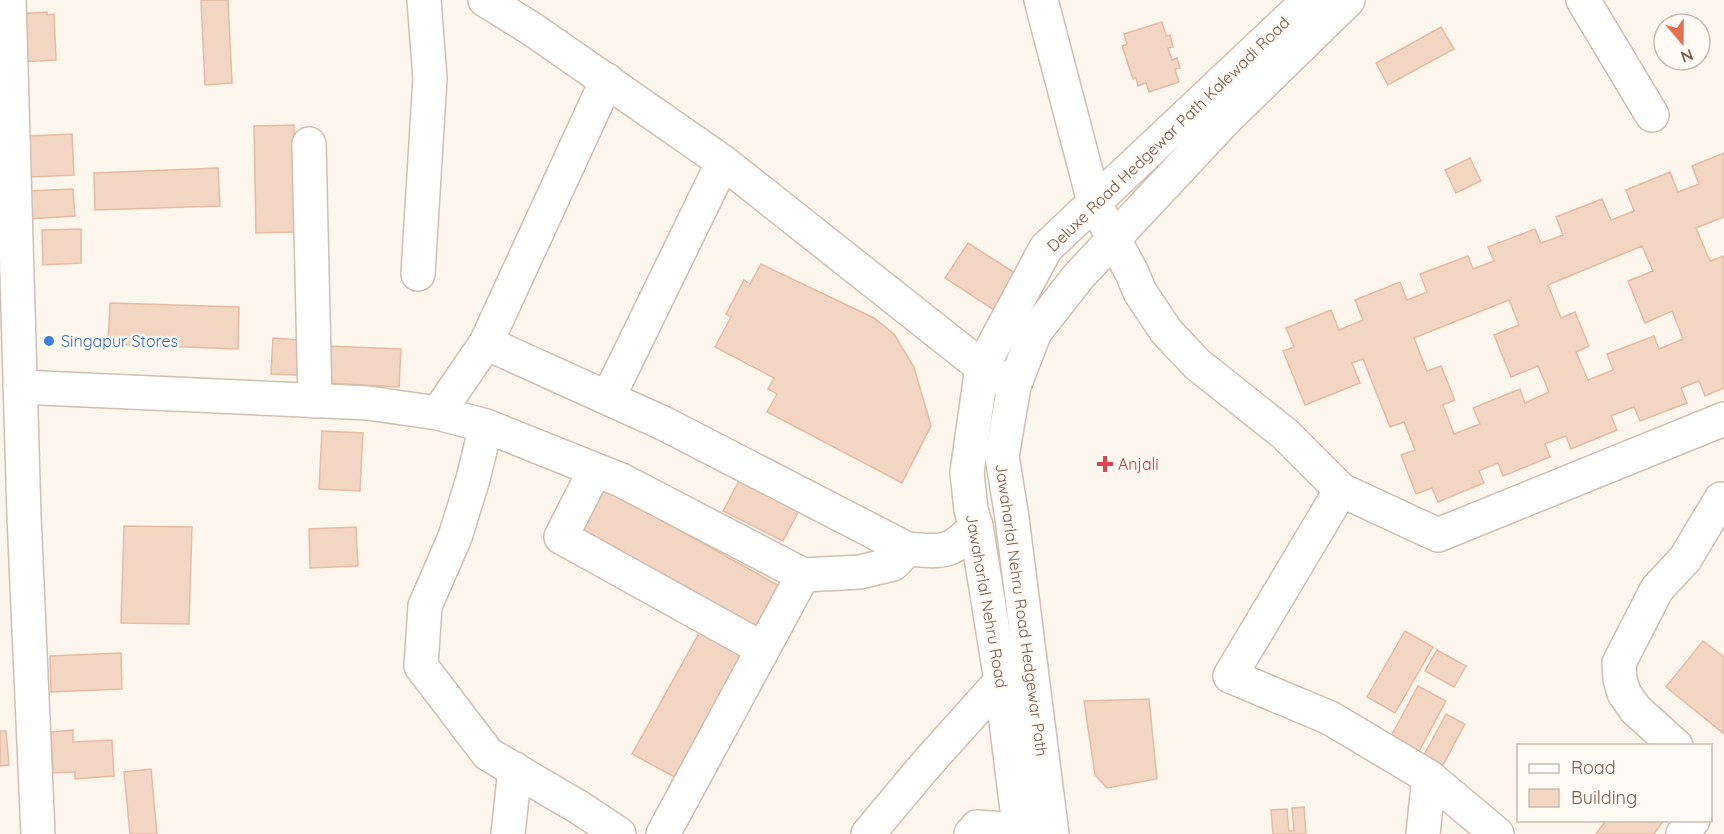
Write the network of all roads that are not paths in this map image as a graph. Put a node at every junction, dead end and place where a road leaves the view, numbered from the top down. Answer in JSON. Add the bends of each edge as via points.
{"nodes":[{"id":1,"x":9,"y":0,"type":"edge"},
{"id":2,"x":424,"y":0,"type":"edge"},
{"id":3,"x":485,"y":0,"type":"edge"},
{"id":4,"x":1041,"y":0,"type":"edge"},
{"id":5,"x":1308,"y":0,"type":"edge"},
{"id":6,"x":1348,"y":0,"type":"edge"},
{"id":7,"x":1583,"y":0,"type":"edge"},
{"id":8,"x":607,"y":81,"type":"junction"},
{"id":9,"x":1652,"y":115,"type":"dead end"},
{"id":10,"x":309,"y":144,"type":"dead end"},
{"id":11,"x":723,"y":162,"type":"junction"},
{"id":12,"x":1094,"y":202,"type":"junction"},
{"id":13,"x":1114,"y":238,"type":"junction"},
{"id":14,"x":418,"y":274,"type":"dead end"},
{"id":15,"x":9,"y":325,"type":"edge"},
{"id":16,"x":486,"y":343,"type":"junction"},
{"id":17,"x":982,"y":367,"type":"junction"},
{"id":18,"x":1014,"y":386,"type":"junction"},
{"id":19,"x":20,"y":387,"type":"junction"},
{"id":20,"x":608,"y":398,"type":"junction"},
{"id":21,"x":315,"y":401,"type":"junction"},
{"id":22,"x":438,"y":413,"type":"junction"},
{"id":23,"x":1724,"y":419,"type":"edge"},
{"id":24,"x":486,"y":426,"type":"junction"},
{"id":25,"x":595,"y":470,"type":"junction"},
{"id":26,"x":1341,"y":490,"type":"junction"},
{"id":27,"x":1720,"y":500,"type":"dead end"},
{"id":28,"x":12,"y":512,"type":"edge"},
{"id":29,"x":976,"y":526,"type":"junction"},
{"id":30,"x":907,"y":549,"type":"junction"},
{"id":31,"x":803,"y":575,"type":"junction"},
{"id":32,"x":763,"y":649,"type":"junction"},
{"id":33,"x":1001,"y":681,"type":"junction"},
{"id":34,"x":1674,"y":744,"type":"edge"},
{"id":35,"x":515,"y":769,"type":"junction"},
{"id":36,"x":1429,"y":777,"type":"junction"},
{"id":37,"x":1020,"y":832,"type":"edge"},
{"id":38,"x":38,"y":834,"type":"edge"},
{"id":39,"x":508,"y":834,"type":"edge"},
{"id":40,"x":620,"y":834,"type":"edge"},
{"id":41,"x":663,"y":834,"type":"edge"},
{"id":42,"x":868,"y":834,"type":"edge"},
{"id":43,"x":971,"y":834,"type":"edge"},
{"id":44,"x":1052,"y":834,"type":"edge"},
{"id":45,"x":1423,"y":834,"type":"edge"},
{"id":46,"x":1497,"y":834,"type":"edge"}],
"edges":[{"from":1,"to":15,"type":"street"},
{"from":2,"to":14,"type":"street","via":[[430,78]]},
{"from":3,"to":8,"type":"street"},
{"from":4,"to":12,"type":"street"},
{"from":5,"to":12,"type":"street","name":"Deluxe Road Hedgewar Path Kalewadi Road"},
{"from":6,"to":13,"type":"street","name":"Deluxe Road Hedgewar Path Kalewadi Road","via":[[1226,119]]},
{"from":7,"to":9,"type":"street"},
{"from":8,"to":11,"type":"street"},
{"from":8,"to":16,"type":"street"},
{"from":10,"to":21,"type":"street"},
{"from":11,"to":17,"type":"street"},
{"from":11,"to":20,"type":"street"},
{"from":12,"to":13,"type":"street"},
{"from":12,"to":17,"type":"street","name":"Deluxe Road Hedgewar Path Kalewadi Road","via":[[1046,248]]},
{"from":13,"to":18,"type":"street","name":"Deluxe Road Hedgewar Path Kalewadi Road","via":[[1078,276],[1035,332]]},
{"from":13,"to":26,"type":"street","via":[[1140,292],[1166,331],[1197,364],[1285,434]]},
{"from":15,"to":19,"type":"street"},
{"from":16,"to":20,"type":"street"},
{"from":16,"to":22,"type":"street"},
{"from":17,"to":18,"type":"street"},
{"from":17,"to":29,"type":"street","name":"Jawaharlal Nehru Road","via":[[967,472]]},
{"from":18,"to":44,"type":"street","name":"Jawaharlal Nehru Road Hedgewar Path","via":[[1002,456]]},
{"from":19,"to":21,"type":"street"},
{"from":19,"to":28,"type":"street"},
{"from":20,"to":30,"type":"street"},
{"from":21,"to":22,"type":"street","via":[[368,403]]},
{"from":22,"to":24,"type":"street"},
{"from":23,"to":26,"type":"street","via":[[1438,535]]},
{"from":24,"to":25,"type":"street"},
{"from":24,"to":35,"type":"street","via":[[455,537],[425,606],[421,666],[488,754]]},
{"from":25,"to":31,"type":"street"},
{"from":25,"to":32,"type":"street","via":[[561,537]]},
{"from":26,"to":36,"type":"street","via":[[1230,676],[1330,718]]},
{"from":27,"to":34,"type":"street","via":[[1685,559],[1657,589],[1618,663],[1624,693],[1636,710]]},
{"from":28,"to":38,"type":"street"},
{"from":29,"to":30,"type":"street","via":[[959,544],[939,552]]},
{"from":29,"to":33,"type":"street","name":"Jawaharlal Nehru Road"},
{"from":30,"to":31,"type":"street","via":[[892,564],[860,572]]},
{"from":31,"to":32,"type":"street"},
{"from":32,"to":41,"type":"street"},
{"from":33,"to":37,"type":"street","name":"Jawaharlal Nehru Road"},
{"from":33,"to":42,"type":"street"},
{"from":35,"to":39,"type":"street"},
{"from":35,"to":40,"type":"street"},
{"from":36,"to":45,"type":"street"},
{"from":36,"to":46,"type":"street"},
{"from":37,"to":43,"type":"street","via":[[977,827]]}]}
